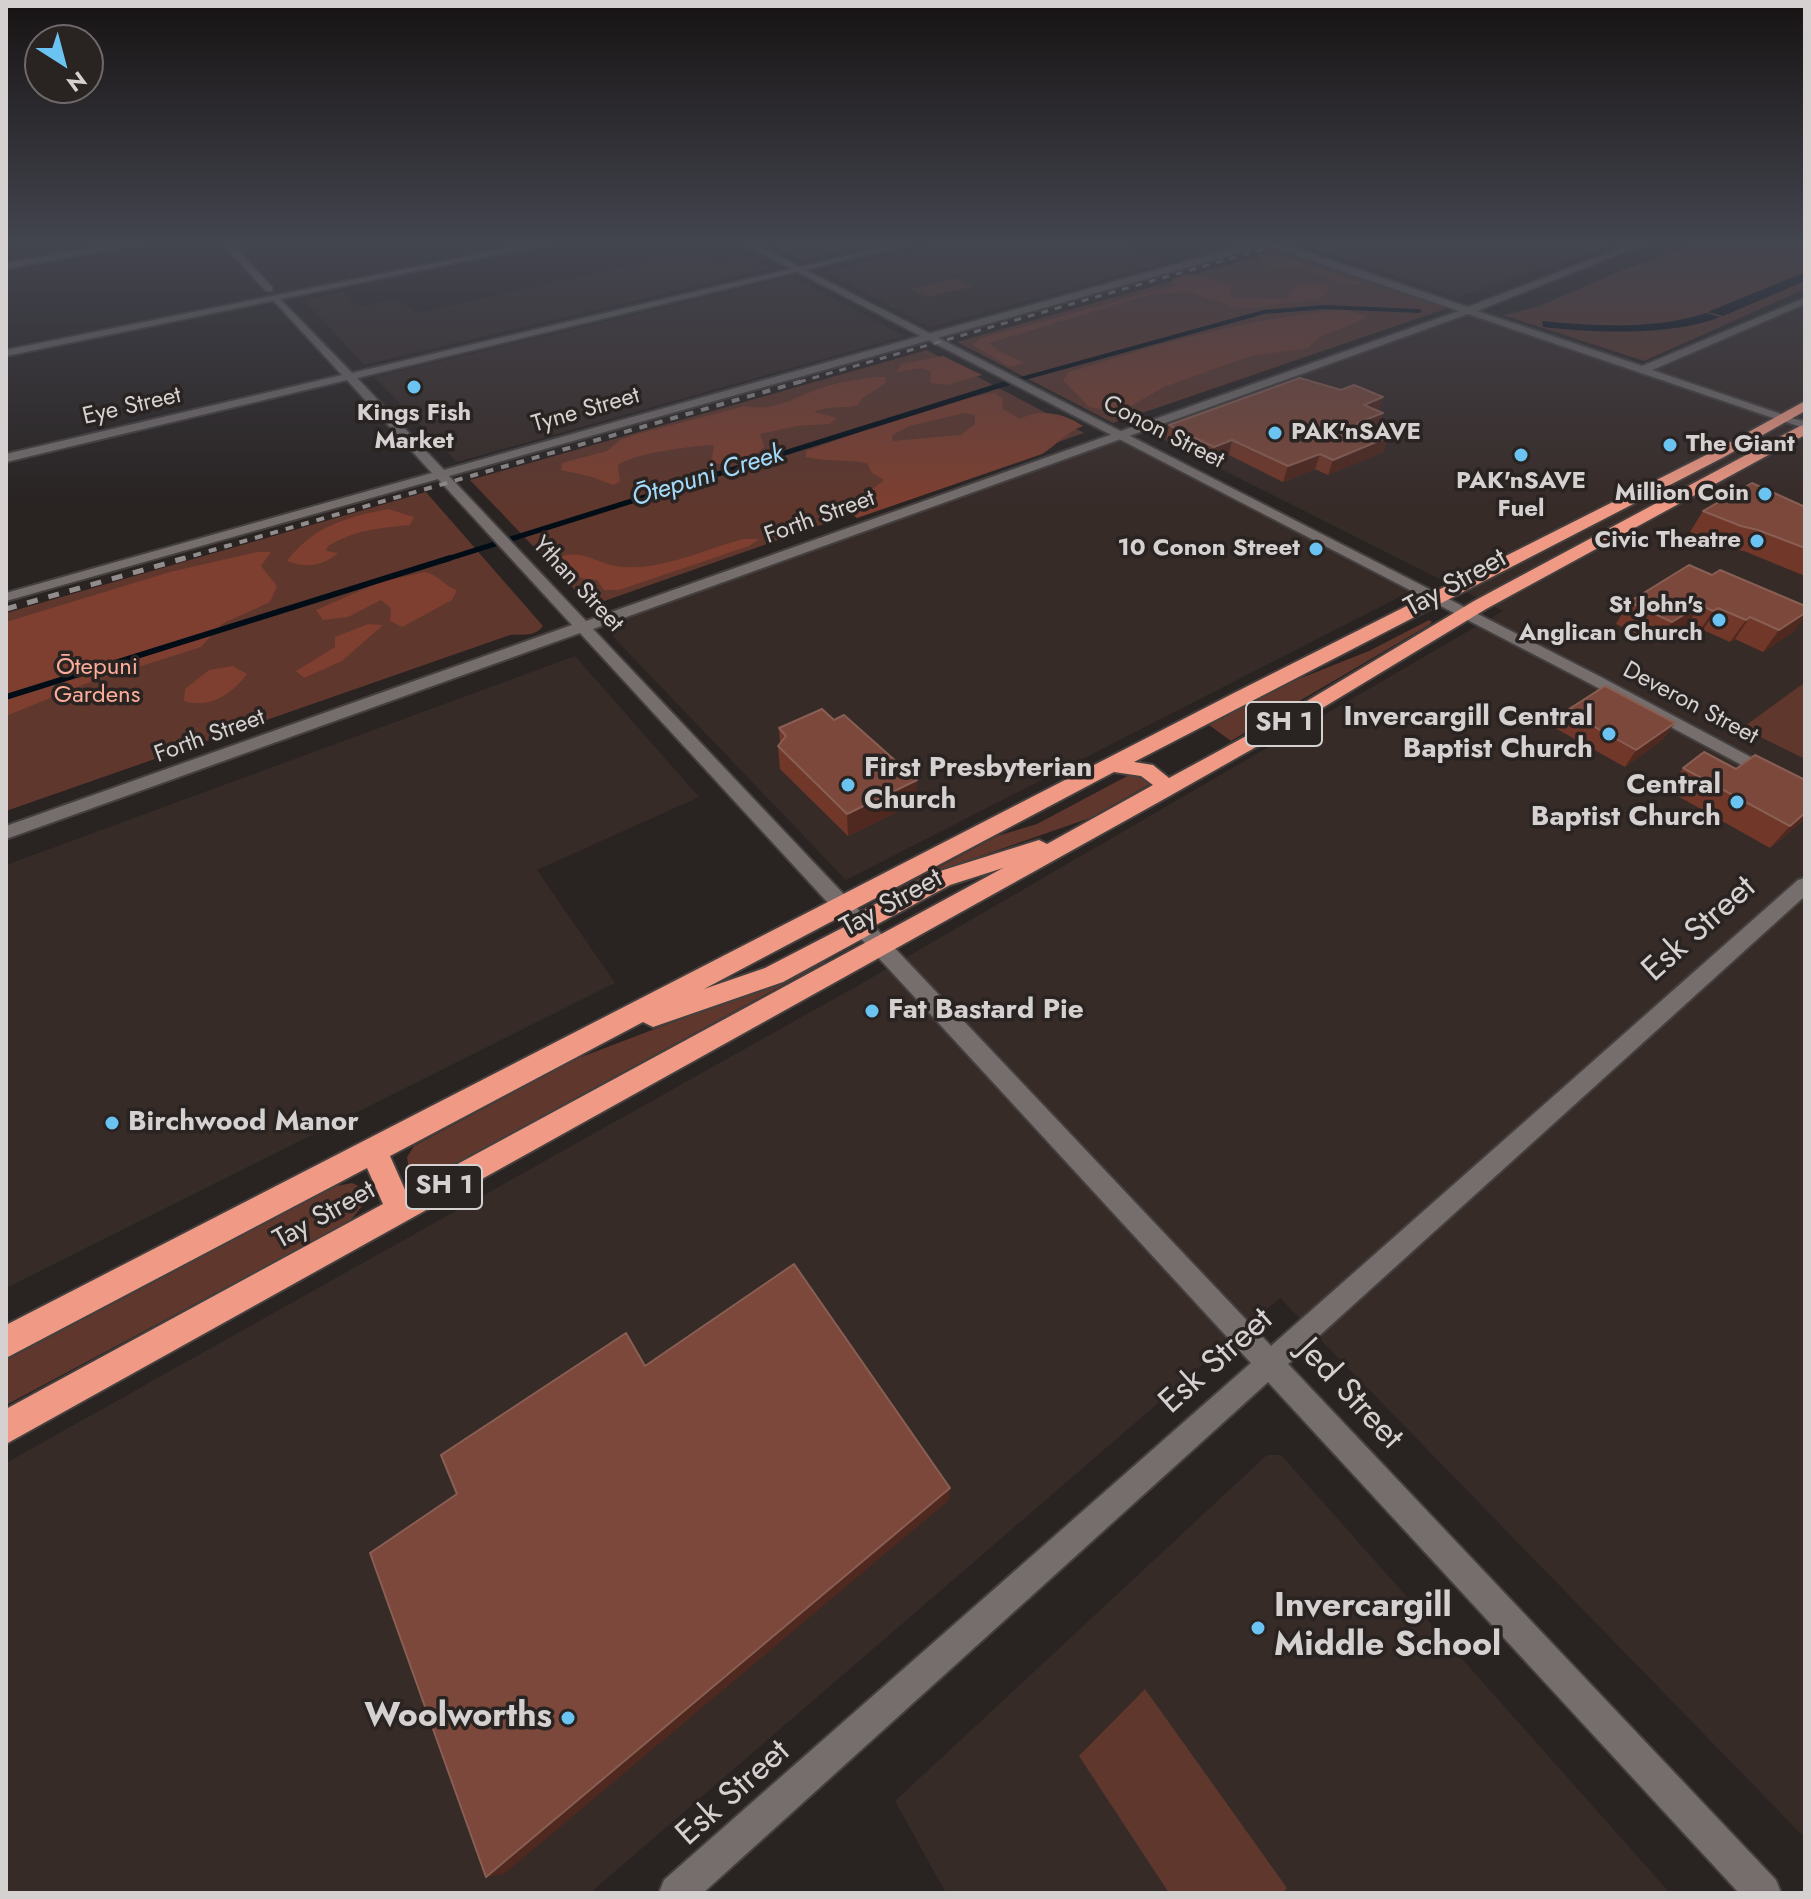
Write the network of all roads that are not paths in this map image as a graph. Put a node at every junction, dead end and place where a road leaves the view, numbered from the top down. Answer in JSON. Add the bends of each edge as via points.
{"nodes":[{"id":1,"x":64,"y":330,"type":"edge"},
{"id":2,"x":112,"y":330,"type":"edge"},
{"id":3,"x":306,"y":330,"type":"edge"},
{"id":4,"x":546,"y":330,"type":"edge"},
{"id":5,"x":916,"y":330,"type":"edge"},
{"id":6,"x":956,"y":330,"type":"edge"},
{"id":7,"x":1415,"y":330,"type":"edge"},
{"id":8,"x":1522,"y":330,"type":"edge"},
{"id":9,"x":1737,"y":330,"type":"edge"},
{"id":10,"x":930,"y":337,"type":"junction"},
{"id":11,"x":6,"y":341,"type":"edge"},
{"id":12,"x":6,"y":353,"type":"edge"},
{"id":13,"x":1642,"y":370,"type":"junction"},
{"id":14,"x":350,"y":376,"type":"junction"},
{"id":15,"x":1805,"y":405,"type":"edge"},
{"id":16,"x":1783,"y":418,"type":"junction"},
{"id":17,"x":1805,"y":427,"type":"edge"},
{"id":18,"x":1119,"y":435,"type":"junction"},
{"id":19,"x":6,"y":458,"type":"edge"},
{"id":20,"x":441,"y":474,"type":"junction"},
{"id":21,"x":6,"y":597,"type":"edge"},
{"id":22,"x":1435,"y":598,"type":"junction"},
{"id":23,"x":1465,"y":613,"type":"junction"},
{"id":24,"x":583,"y":627,"type":"junction"},
{"id":25,"x":1111,"y":765,"type":"junction"},
{"id":26,"x":1159,"y":793,"type":"junction"},
{"id":27,"x":1805,"y":793,"type":"edge"},
{"id":28,"x":1097,"y":827,"type":"junction"},
{"id":29,"x":6,"y":833,"type":"edge"},
{"id":30,"x":1805,"y":885,"type":"edge"},
{"id":31,"x":861,"y":926,"type":"junction"},
{"id":32,"x":373,"y":1150,"type":"junction"},
{"id":33,"x":400,"y":1211,"type":"junction"},
{"id":34,"x":6,"y":1342,"type":"edge"},
{"id":35,"x":1270,"y":1363,"type":"junction"},
{"id":36,"x":6,"y":1427,"type":"edge"},
{"id":37,"x":677,"y":1893,"type":"edge"},
{"id":38,"x":1763,"y":1893,"type":"edge"}],
"edges":[{"from":1,"to":11,"type":"street"},
{"from":2,"to":12,"type":"street"},
{"from":3,"to":14,"type":"street","name":"Ythan Street"},
{"from":4,"to":14,"type":"street","name":"Eye Street"},
{"from":5,"to":10,"type":"street","name":"Conon Street"},
{"from":6,"to":10,"type":"street","name":"Tyne Street"},
{"from":7,"to":18,"type":"street","name":"Forth Street"},
{"from":8,"to":13,"type":"street"},
{"from":9,"to":13,"type":"street"},
{"from":10,"to":18,"type":"street","name":"Conon Street"},
{"from":10,"to":20,"type":"street","name":"Tyne Street"},
{"from":13,"to":16,"type":"street"},
{"from":14,"to":19,"type":"street","name":"Eye Street"},
{"from":14,"to":20,"type":"street","name":"Ythan Street"},
{"from":15,"to":16,"type":"highway","name":"Tay Street","number":"SH 1"},
{"from":16,"to":17,"type":"street"},
{"from":16,"to":22,"type":"highway","name":"Tay Street","number":"SH 1"},
{"from":17,"to":23,"type":"highway","name":"Tay Street","number":"SH 1"},
{"from":18,"to":22,"type":"street","name":"Conon Street"},
{"from":18,"to":24,"type":"street","name":"Forth Street"},
{"from":20,"to":21,"type":"street","name":"Tyne Street"},
{"from":20,"to":24,"type":"street","name":"Ythan Street"},
{"from":22,"to":23,"type":"street","name":"Conon Street"},
{"from":22,"to":25,"type":"highway","name":"Tay Street","number":"SH 1"},
{"from":23,"to":26,"type":"highway","name":"Tay Street","number":"SH 1"},
{"from":23,"to":27,"type":"street","name":"Deveron Street"},
{"from":24,"to":29,"type":"street","name":"Forth Street"},
{"from":24,"to":31,"type":"street","name":"Ythan Street"},
{"from":25,"to":26,"type":"highway","via":[[1153,773],[1163,785]]},
{"from":25,"to":31,"type":"highway","name":"Tay Street","number":"SH 1"},
{"from":26,"to":28,"type":"highway","name":"Tay Street","number":"SH 1"},
{"from":28,"to":31,"type":"highway","name":"Tay Street","number":"SH 1"},
{"from":28,"to":31,"type":"highway","via":[[942,879]]},
{"from":30,"to":35,"type":"street","name":"Esk Street"},
{"from":31,"to":32,"type":"highway","name":"Tay Street","number":"SH 1","via":[[774,975],[554,1056]]},
{"from":31,"to":33,"type":"highway","name":"Tay Street","number":"SH 1"},
{"from":31,"to":35,"type":"street","name":"Jed Street"},
{"from":32,"to":33,"type":"highway"},
{"from":32,"to":34,"type":"highway","name":"Tay Street","number":"SH 1"},
{"from":33,"to":36,"type":"highway","name":"Tay Street","number":"SH 1"},
{"from":35,"to":37,"type":"street","name":"Esk Street"},
{"from":35,"to":38,"type":"street","name":"Jed Street"}]}
